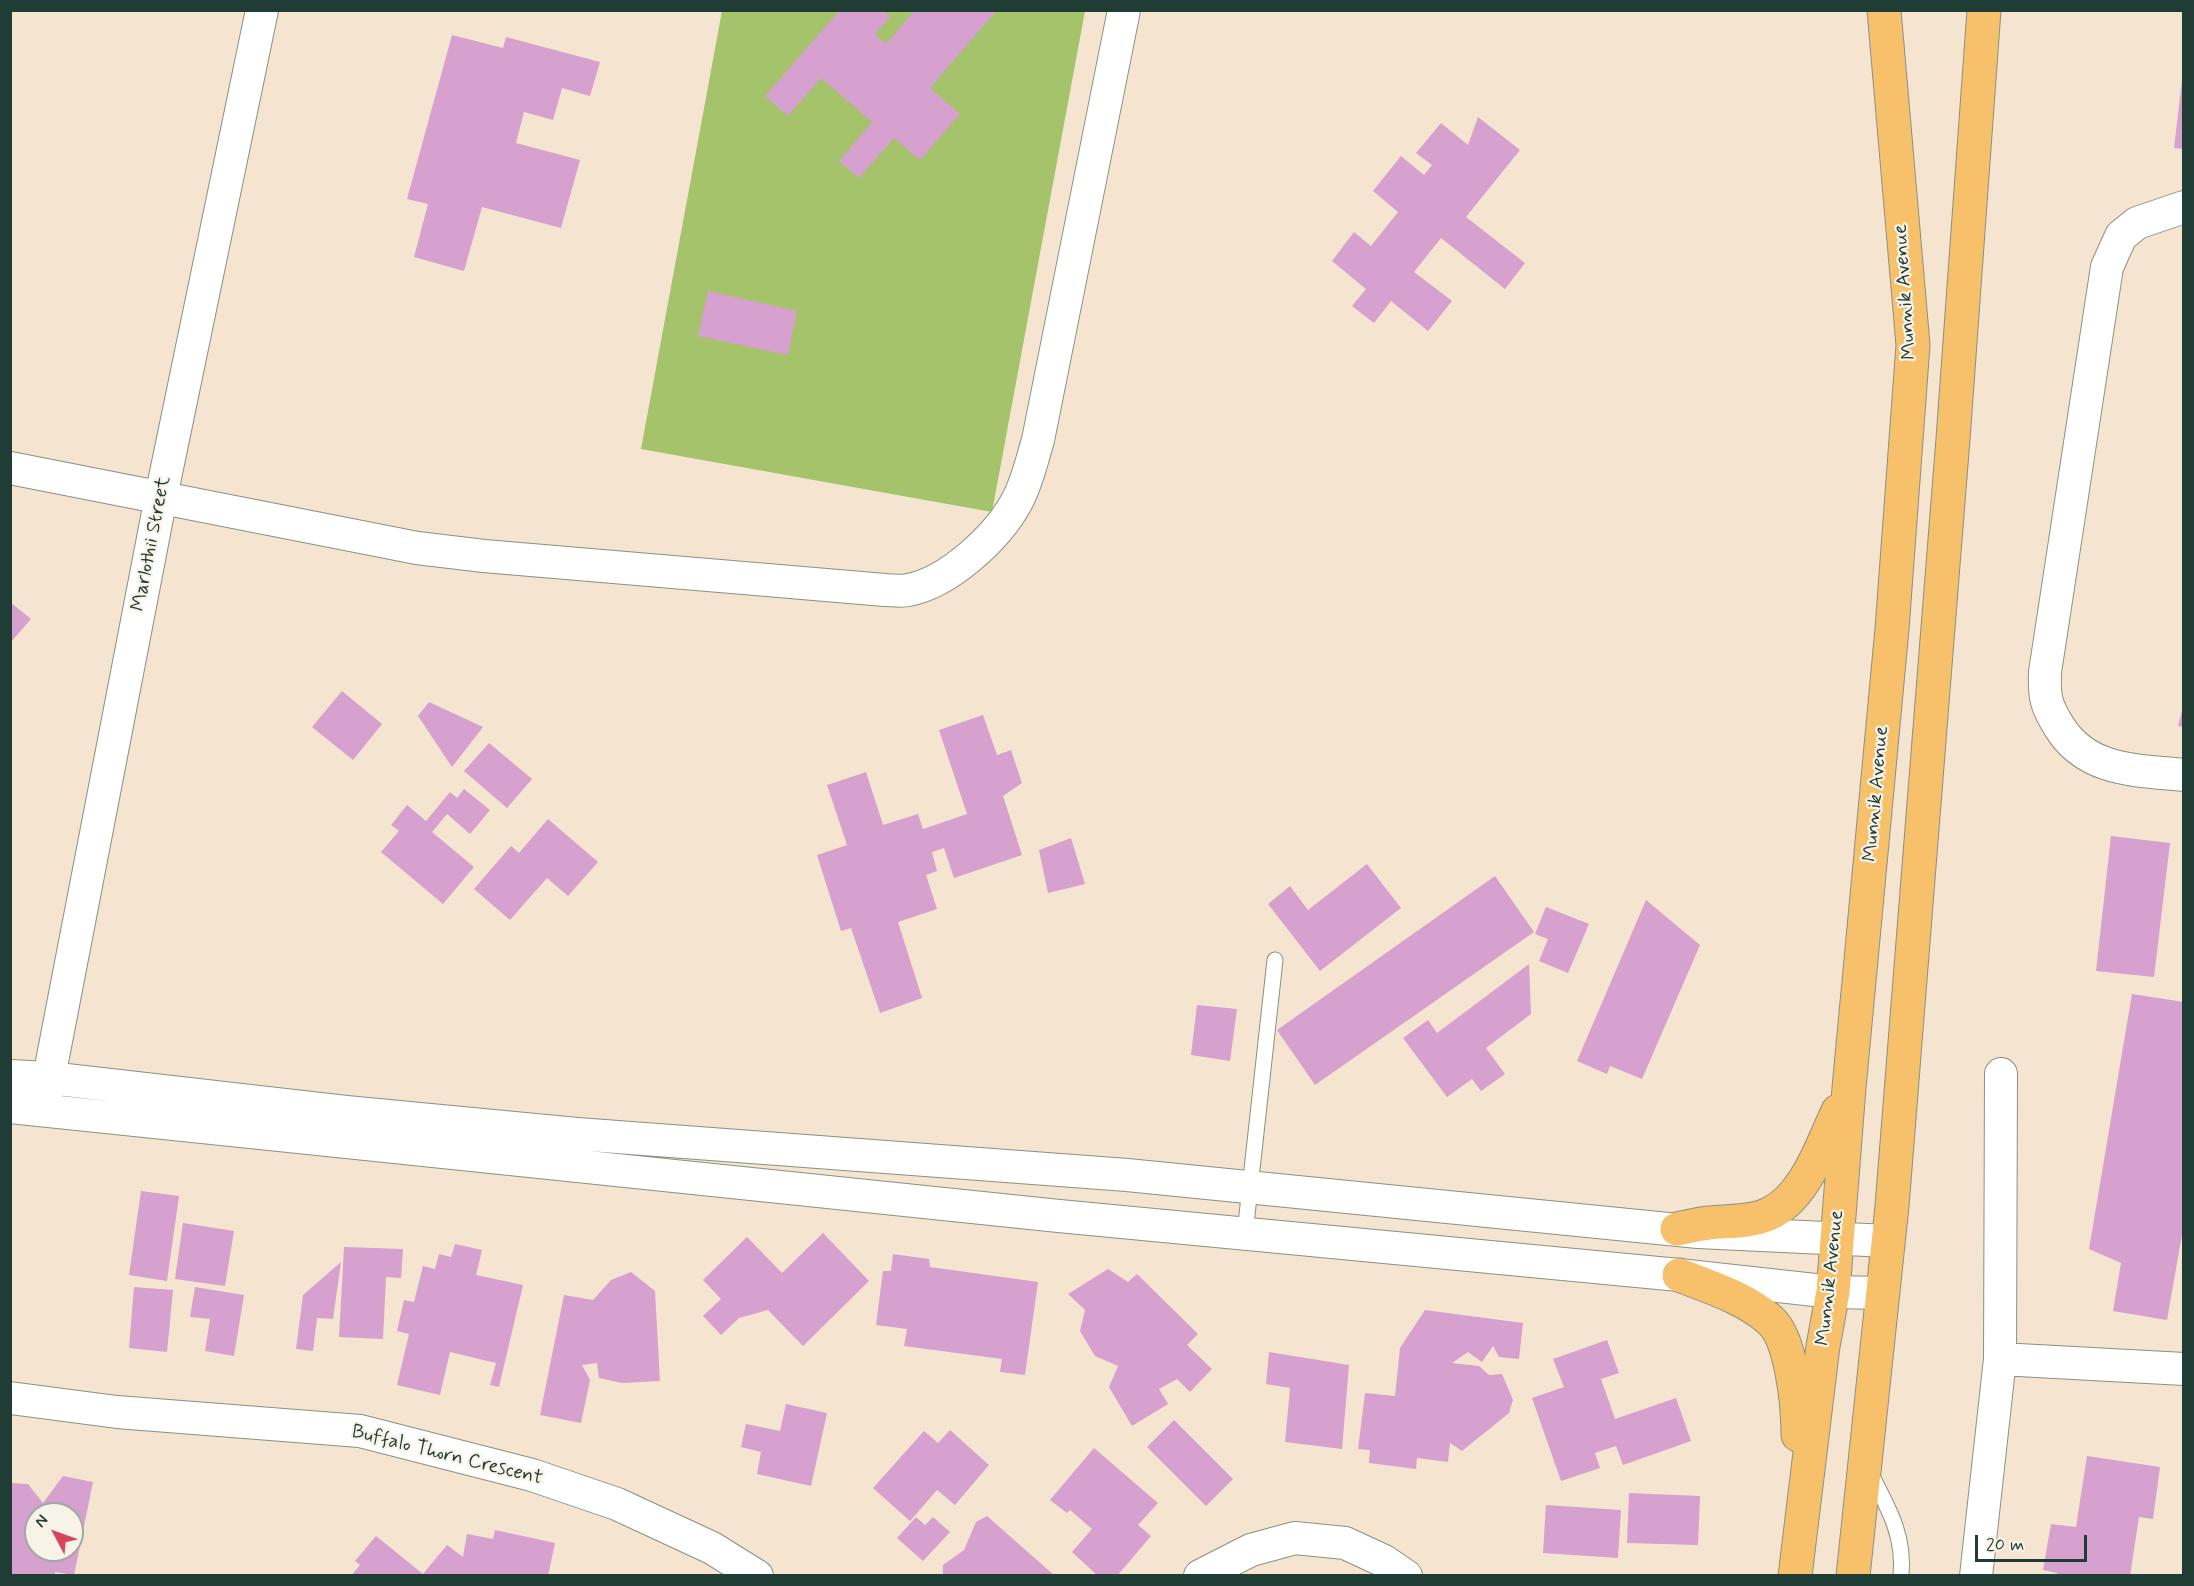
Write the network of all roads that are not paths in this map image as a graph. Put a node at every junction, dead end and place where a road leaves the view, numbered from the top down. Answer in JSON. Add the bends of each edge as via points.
{"nodes":[{"id":1,"x":262,"y":10,"type":"edge"},
{"id":2,"x":1124,"y":10,"type":"edge"},
{"id":3,"x":1884,"y":10,"type":"edge"},
{"id":4,"x":1984,"y":10,"type":"edge"},
{"id":5,"x":2184,"y":207,"type":"edge"},
{"id":6,"x":10,"y":468,"type":"edge"},
{"id":7,"x":161,"y":497,"type":"junction"},
{"id":8,"x":2184,"y":776,"type":"edge"},
{"id":9,"x":1275,"y":960,"type":"dead end"},
{"id":10,"x":2001,"y":1074,"type":"dead end"},
{"id":11,"x":10,"y":1076,"type":"edge"},
{"id":12,"x":49,"y":1078,"type":"junction"},
{"id":13,"x":1849,"y":1088,"type":"junction"},
{"id":14,"x":10,"y":1107,"type":"edge"},
{"id":15,"x":42,"y":1110,"type":"junction"},
{"id":16,"x":1062,"y":1170,"type":"junction"},
{"id":17,"x":1249,"y":1187,"type":"junction"},
{"id":18,"x":1059,"y":1216,"type":"junction"},
{"id":19,"x":1677,"y":1229,"type":"junction"},
{"id":20,"x":1245,"y":1233,"type":"junction"},
{"id":21,"x":1836,"y":1240,"type":"junction"},
{"id":22,"x":1888,"y":1241,"type":"junction"},
{"id":23,"x":1679,"y":1275,"type":"junction"},
{"id":24,"x":1833,"y":1292,"type":"junction"},
{"id":25,"x":1883,"y":1293,"type":"junction"},
{"id":26,"x":2000,"y":1359,"type":"junction"},
{"id":27,"x":2184,"y":1369,"type":"edge"},
{"id":28,"x":10,"y":1398,"type":"edge"},
{"id":29,"x":1865,"y":1463,"type":"junction"},
{"id":30,"x":1799,"y":1539,"type":"junction"},
{"id":31,"x":757,"y":1575,"type":"edge"},
{"id":32,"x":1200,"y":1575,"type":"edge"},
{"id":33,"x":1406,"y":1575,"type":"edge"},
{"id":34,"x":1795,"y":1575,"type":"edge"},
{"id":35,"x":1853,"y":1575,"type":"edge"},
{"id":36,"x":1901,"y":1575,"type":"edge"},
{"id":37,"x":1976,"y":1575,"type":"edge"}],
"edges":[{"from":1,"to":7,"type":"street","name":"Marlothii Street"},
{"from":2,"to":7,"type":"street","via":[[1038,440],[1026,479],[1017,501],[994,534],[934,581],[908,590],[885,590],[484,556],[417,548]]},
{"from":3,"to":13,"type":"main road","name":"Munnik Avenue","via":[[1913,345],[1892,629]]},
{"from":4,"to":22,"type":"main road"},
{"from":5,"to":8,"type":"street","via":[[2137,223],[2121,236],[2107,267],[2044,696],[2069,742],[2080,752],[2103,765]]},
{"from":6,"to":7,"type":"street"},
{"from":7,"to":12,"type":"street","name":"Marlothii Street"},
{"from":9,"to":17,"type":"lane"},
{"from":10,"to":26,"type":"street"},
{"from":11,"to":12,"type":"street"},
{"from":12,"to":15,"type":"street","name":"Marlothii Street"},
{"from":12,"to":16,"type":"street","via":[[577,1134]]},
{"from":13,"to":19,"type":"main road","via":[[1816,1162],[1784,1203],[1770,1213],[1748,1219]]},
{"from":13,"to":21,"type":"main road","name":"Munnik Avenue"},
{"from":14,"to":15,"type":"street"},
{"from":15,"to":18,"type":"street"},
{"from":16,"to":17,"type":"street"},
{"from":16,"to":18,"type":"street"},
{"from":17,"to":19,"type":"street"},
{"from":17,"to":20,"type":"lane"},
{"from":18,"to":20,"type":"street"},
{"from":19,"to":21,"type":"street"},
{"from":20,"to":23,"type":"street"},
{"from":21,"to":22,"type":"street"},
{"from":21,"to":24,"type":"main road","name":"Munnik Avenue"},
{"from":22,"to":25,"type":"main road"},
{"from":23,"to":24,"type":"street"},
{"from":23,"to":30,"type":"main road","via":[[1748,1304],[1772,1321],[1783,1340],[1798,1411]]},
{"from":24,"to":25,"type":"street"},
{"from":24,"to":30,"type":"main road","name":"Munnik Avenue"},
{"from":25,"to":29,"type":"main road"},
{"from":26,"to":27,"type":"street"},
{"from":26,"to":37,"type":"street"},
{"from":28,"to":31,"type":"street","name":"Buffalo Thorn Crescent","via":[[117,1412],[360,1431],[532,1475],[617,1504],[712,1548]]},
{"from":29,"to":35,"type":"main road"},
{"from":29,"to":36,"type":"lane","via":[[1892,1516],[1900,1541]]},
{"from":30,"to":34,"type":"main road","name":"Munnik Avenue"},
{"from":32,"to":33,"type":"street","via":[[1251,1550],[1295,1539],[1345,1543]]}]}
